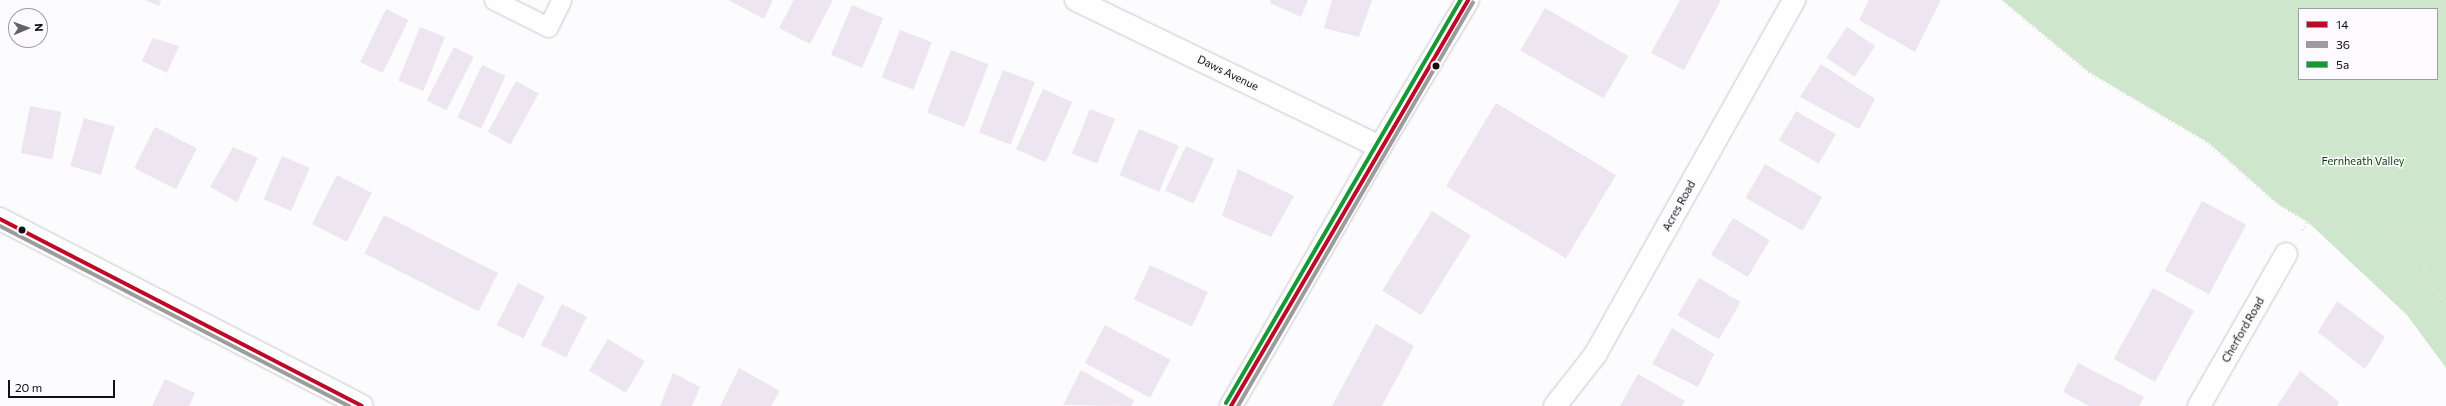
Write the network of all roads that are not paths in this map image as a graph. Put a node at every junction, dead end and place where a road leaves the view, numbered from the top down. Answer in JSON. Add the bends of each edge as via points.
{"nodes":[{"id":1,"x":494,"y":0,"type":"edge"},
{"id":2,"x":561,"y":0,"type":"edge"},
{"id":3,"x":1076,"y":0,"type":"edge"},
{"id":4,"x":1468,"y":0,"type":"edge"},
{"id":5,"x":1794,"y":0,"type":"edge"},
{"id":6,"x":1380,"y":147,"type":"junction"},
{"id":7,"x":0,"y":219,"type":"edge"},
{"id":8,"x":2286,"y":254,"type":"road end"},
{"id":9,"x":362,"y":406,"type":"edge"},
{"id":10,"x":1231,"y":406,"type":"edge"},
{"id":11,"x":1554,"y":406,"type":"edge"},
{"id":12,"x":2199,"y":406,"type":"edge"}],
"edges":[{"from":1,"to":2,"type":"lane","via":[[548,27]]},
{"from":3,"to":6,"type":"street","name":"Daws Avenue"},
{"from":4,"to":6,"type":"street"},
{"from":5,"to":11,"type":"street","name":"Acres Road","via":[[1595,355]]},
{"from":6,"to":10,"type":"street"},
{"from":7,"to":9,"type":"street"},
{"from":8,"to":12,"type":"street","name":"Cherford Road"}]}
